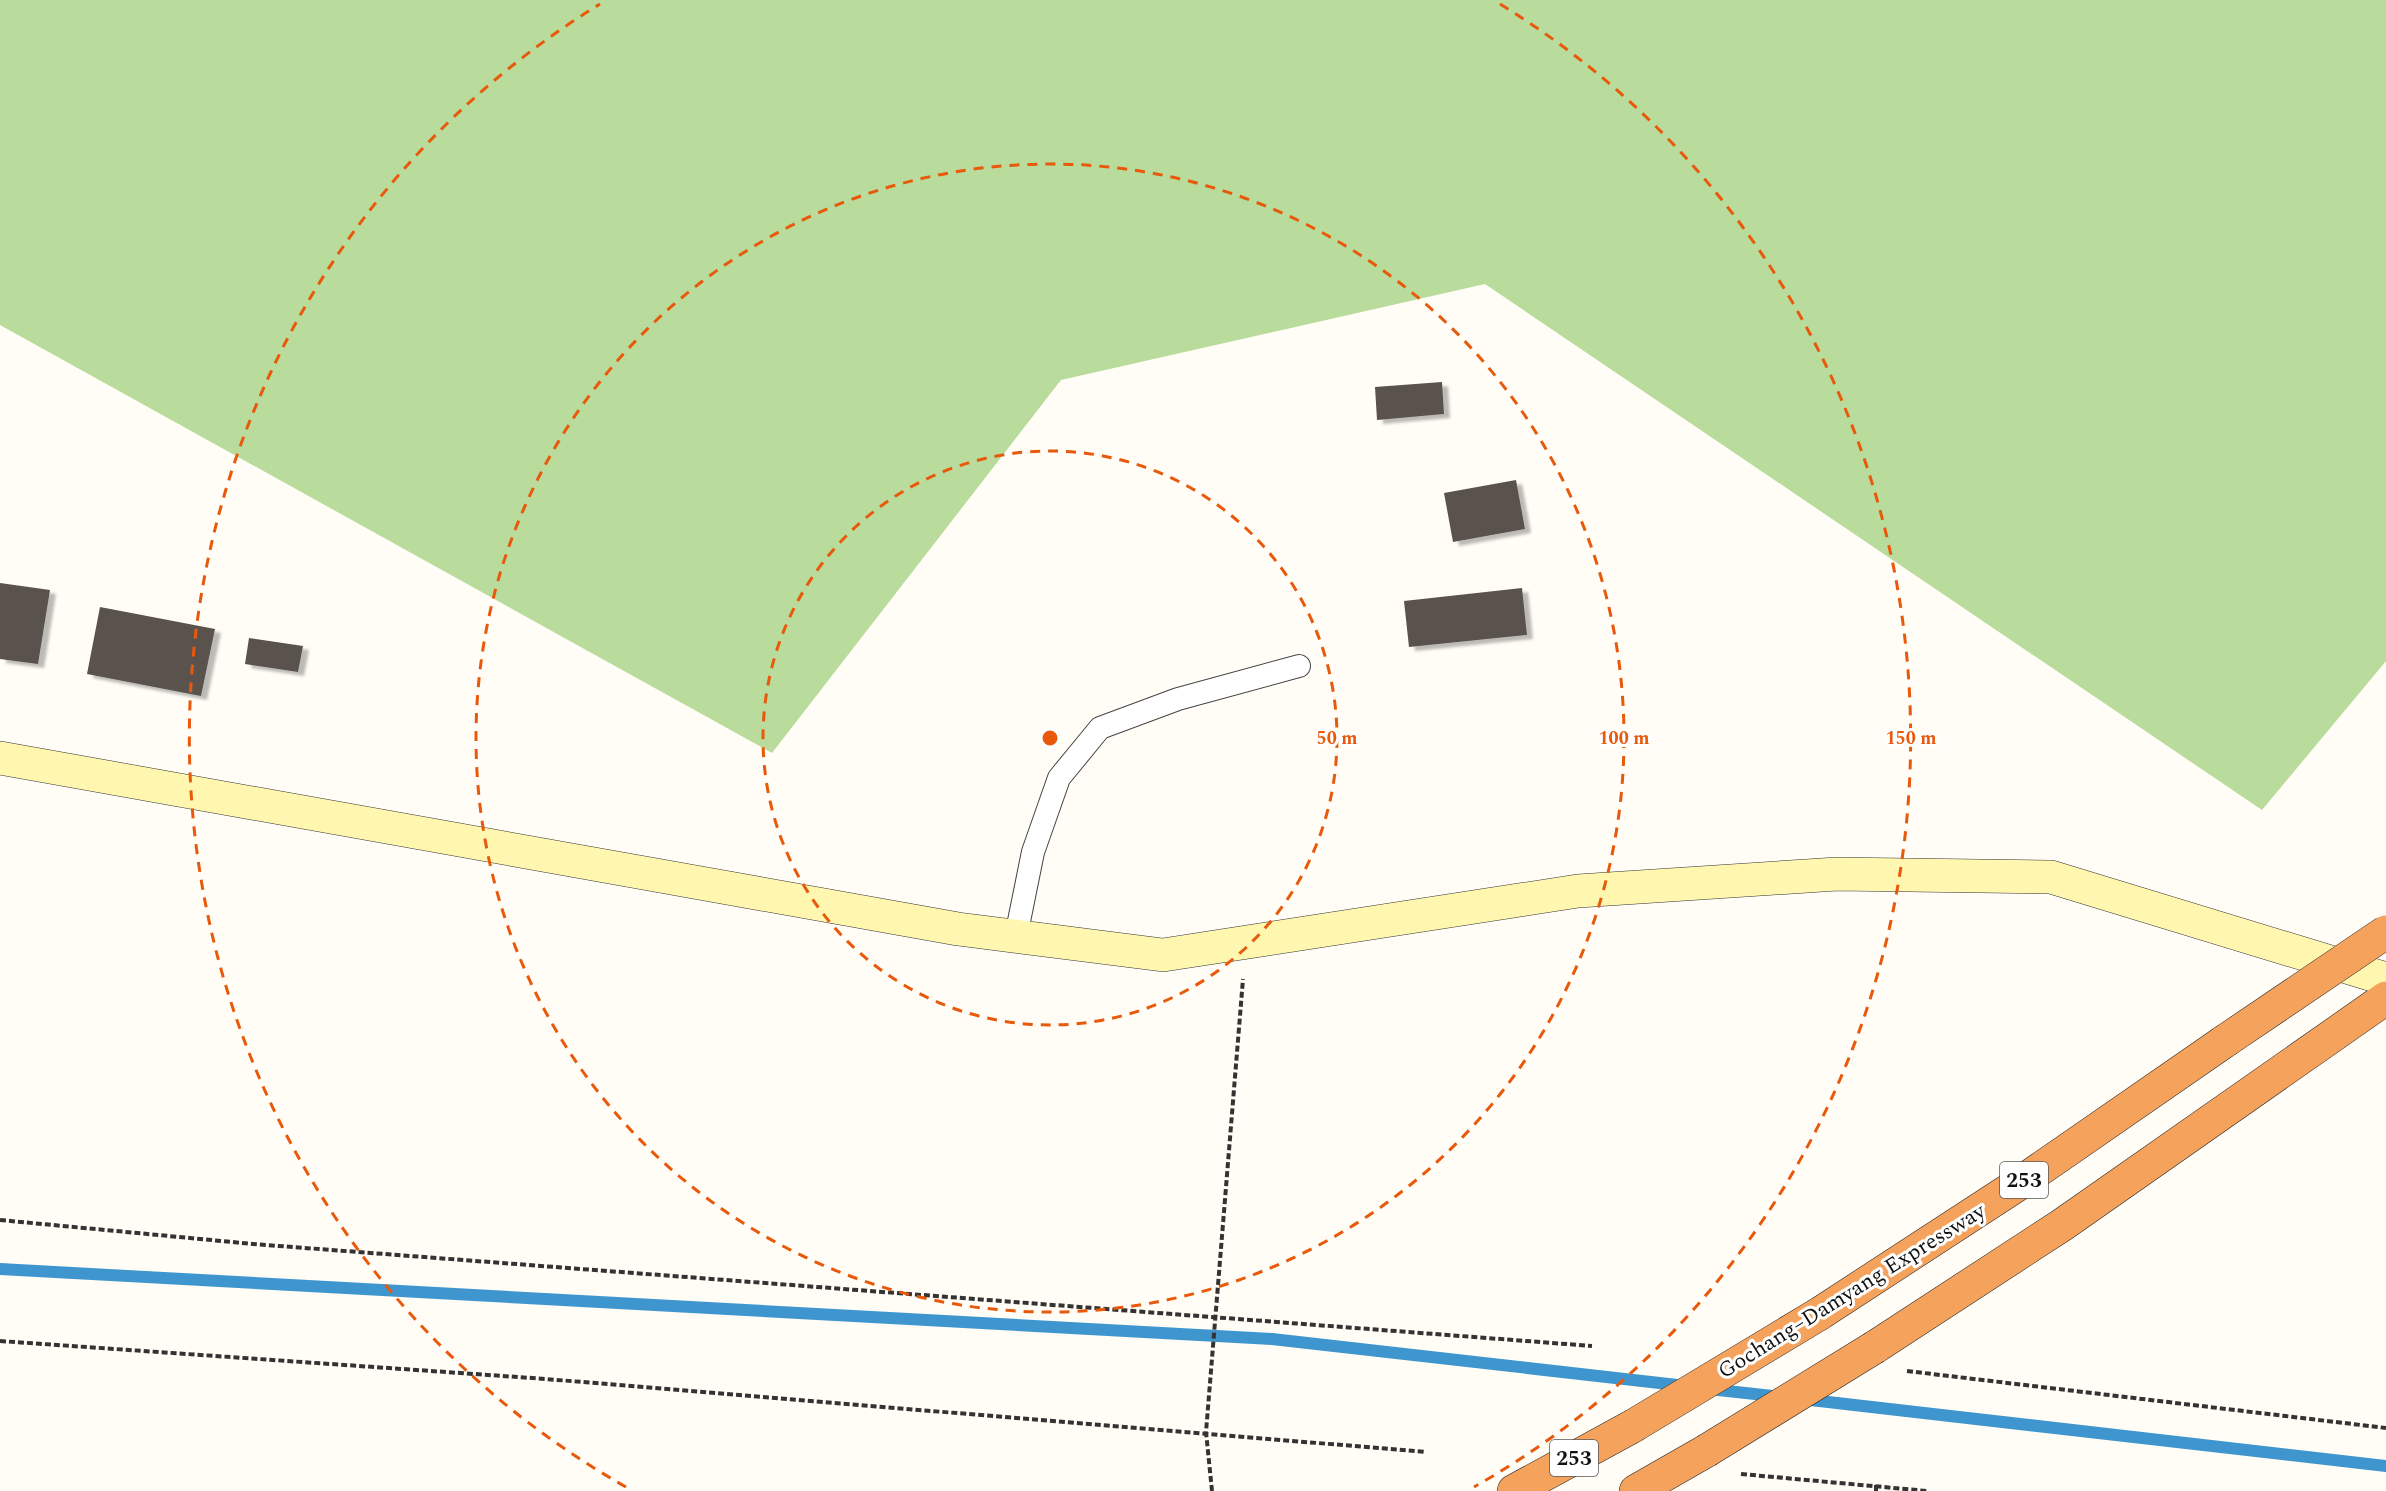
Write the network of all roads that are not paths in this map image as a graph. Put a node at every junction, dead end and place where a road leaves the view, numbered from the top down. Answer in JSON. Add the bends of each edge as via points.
{"nodes":[{"id":1,"x":1299,"y":666,"type":"dead end"},
{"id":2,"x":0,"y":758,"type":"edge"},
{"id":3,"x":2386,"y":932,"type":"edge"},
{"id":4,"x":1016,"y":936,"type":"junction"},
{"id":5,"x":2386,"y":979,"type":"edge"},
{"id":6,"x":2386,"y":998,"type":"edge"},
{"id":7,"x":1514,"y":1491,"type":"edge"},
{"id":8,"x":1636,"y":1491,"type":"edge"}],
"edges":[{"from":1,"to":4,"type":"lane","via":[[1178,699],[1100,728],[1059,778],[1033,852]]},
{"from":2,"to":4,"type":"street","via":[[958,929]]},
{"from":3,"to":7,"type":"highway","name":"Gochang–Damyang Expressway","number":"253","bridge":true,"via":[[2020,1183],[1819,1314],[1633,1426]]},
{"from":4,"to":5,"type":"street","via":[[1163,954],[1578,891],[1837,874],[2051,877]]},
{"from":6,"to":8,"type":"highway","number":"253","bridge":true,"via":[[2062,1225],[1875,1347]]}]}
